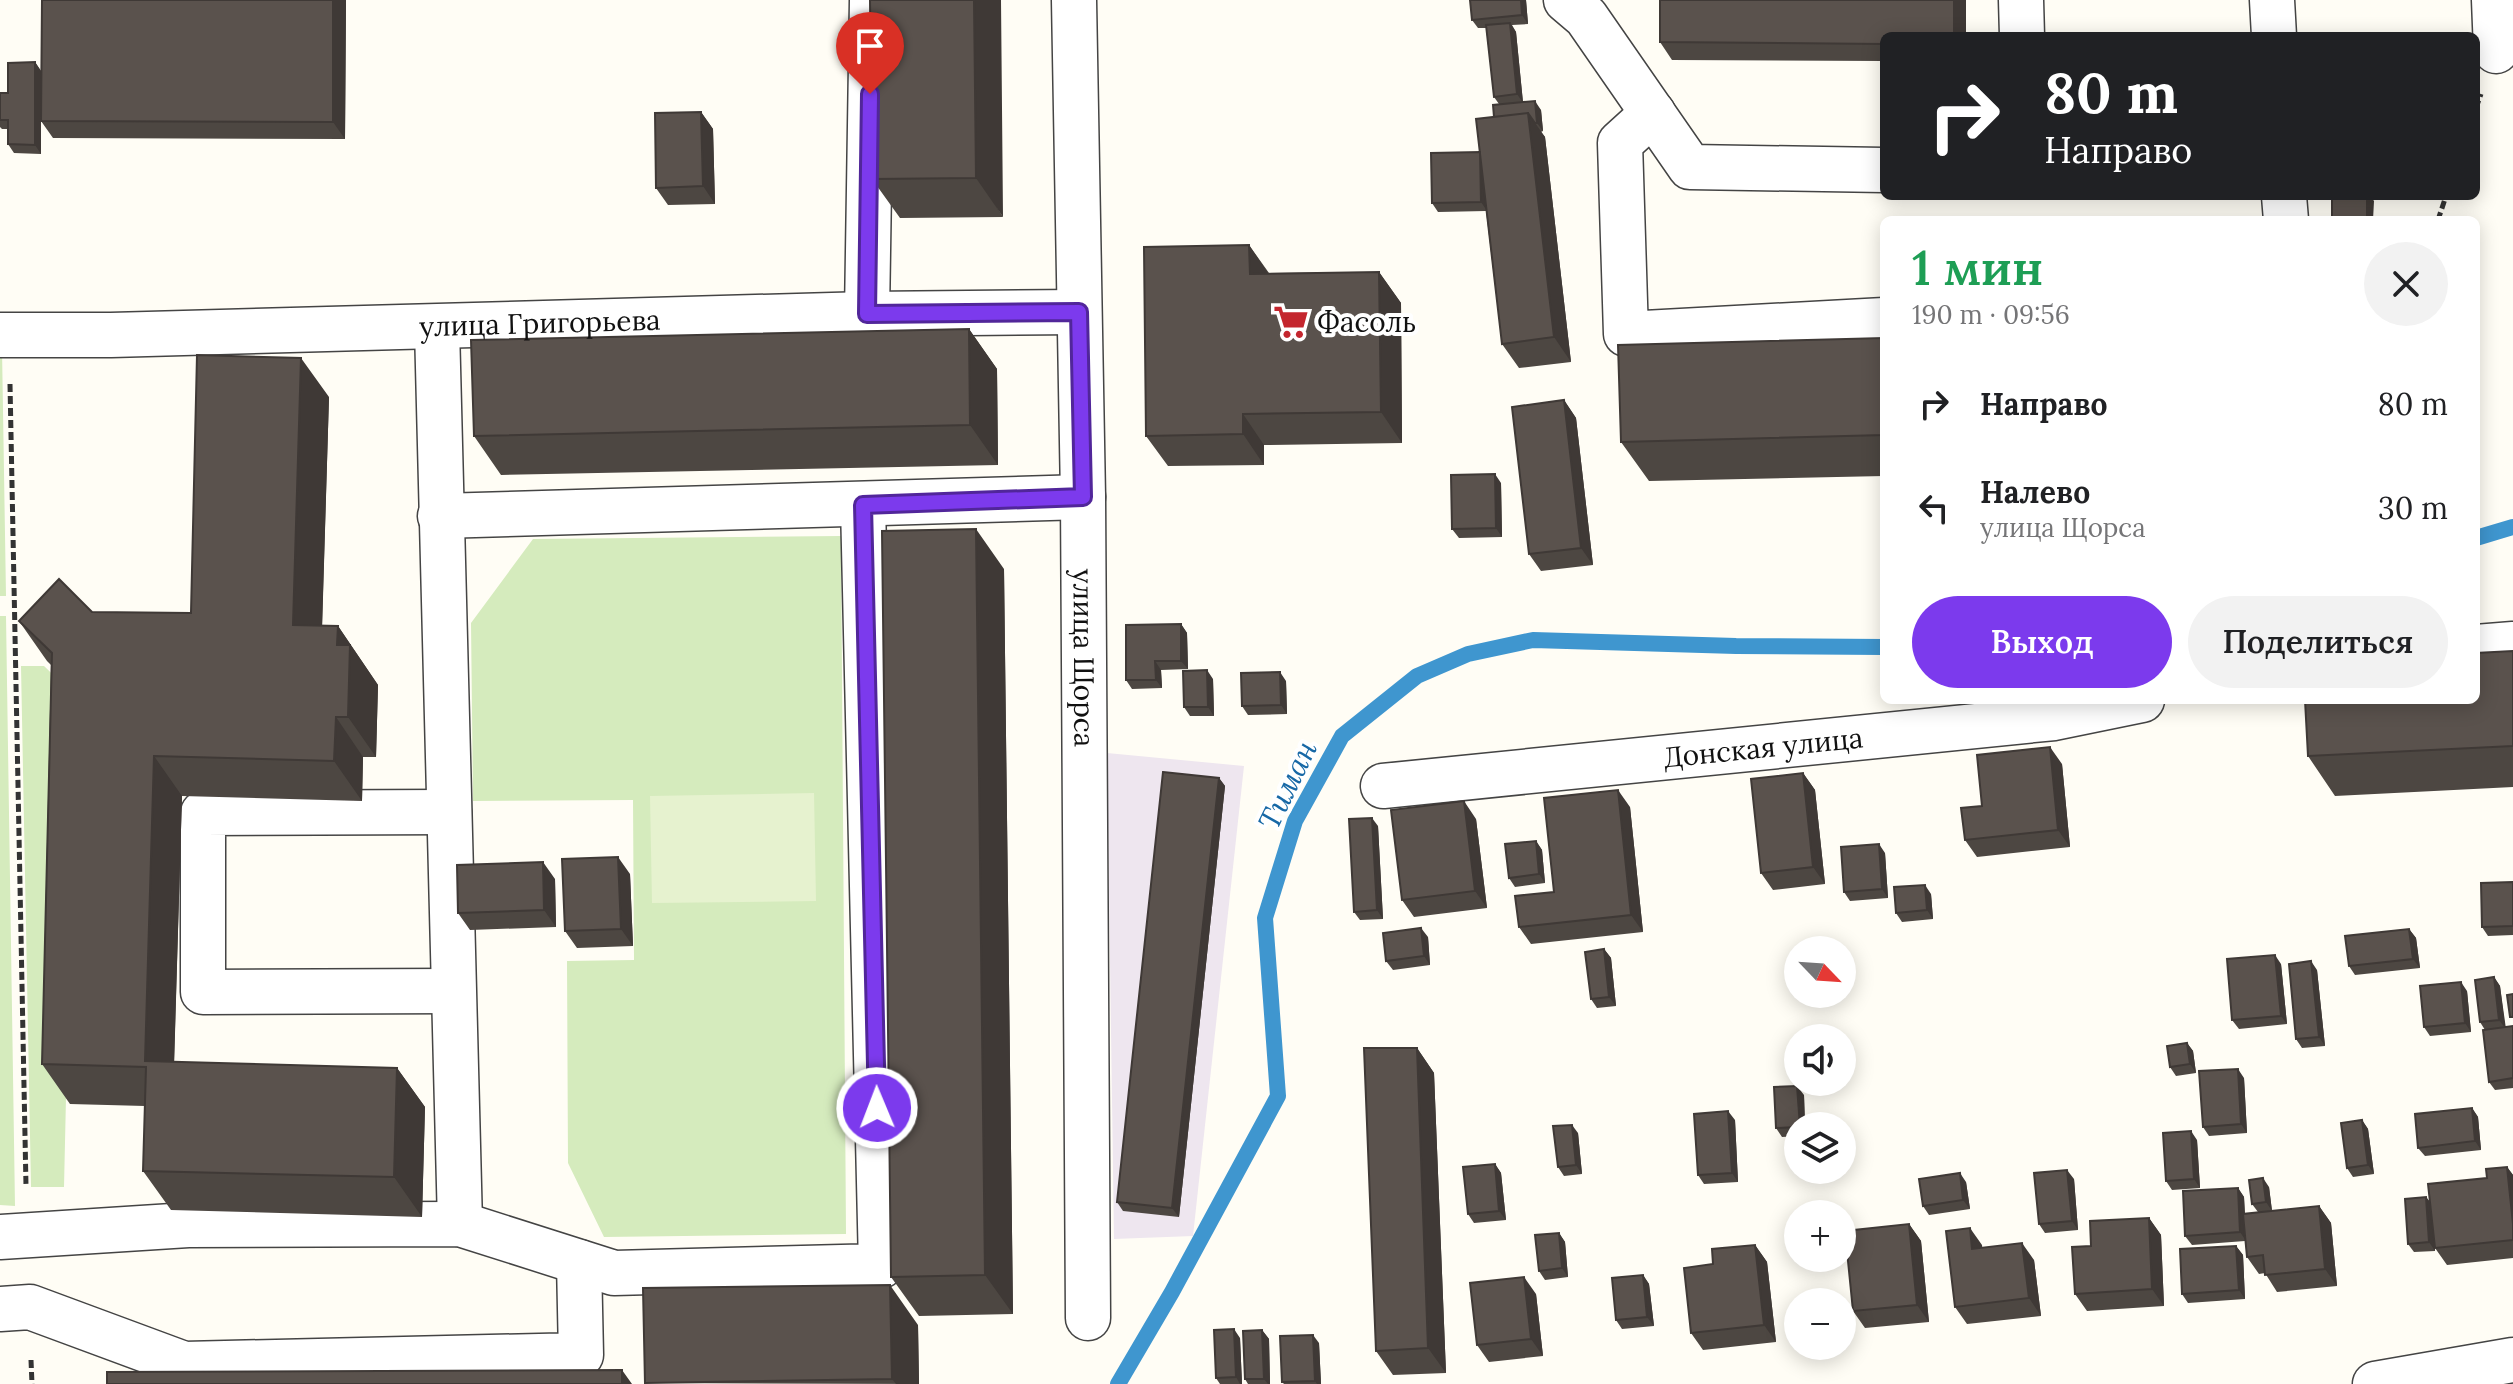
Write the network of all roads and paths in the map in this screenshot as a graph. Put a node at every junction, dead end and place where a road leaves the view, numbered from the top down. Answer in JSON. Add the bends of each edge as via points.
{"nodes":[{"id":1,"x":872,"y":0,"type":"edge"},
{"id":2,"x":1074,"y":0,"type":"edge"},
{"id":3,"x":1566,"y":0,"type":"edge"},
{"id":4,"x":2021,"y":0,"type":"edge"},
{"id":5,"x":2272,"y":0,"type":"edge"},
{"id":6,"x":2022,"y":32,"type":"edge"},
{"id":7,"x":2274,"y":32,"type":"edge"},
{"id":8,"x":1653,"y":113,"type":"junction"},
{"id":9,"x":1880,"y":170,"type":"edge"},
{"id":10,"x":1079,"y":312,"type":"junction"},
{"id":11,"x":867,"y":314,"type":"junction"},
{"id":12,"x":1880,"y":320,"type":"edge"},
{"id":13,"x":437,"y":328,"type":"junction"},
{"id":14,"x":5,"y":335,"type":"edge"},
{"id":15,"x":1083,"y":497,"type":"junction"},
{"id":16,"x":863,"y":505,"type":"junction"},
{"id":17,"x":440,"y":516,"type":"junction"},
{"id":18,"x":2513,"y":644,"type":"edge"},
{"id":19,"x":2480,"y":647,"type":"edge"},
{"id":20,"x":2122,"y":704,"type":"edge"},
{"id":21,"x":1383,"y":786,"type":"dead end"},
{"id":22,"x":449,"y":812,"type":"junction"},
{"id":23,"x":453,"y":991,"type":"junction"},
{"id":24,"x":460,"y":1224,"type":"junction"},
{"id":25,"x":14,"y":1236,"type":"edge"},
{"id":26,"x":579,"y":1262,"type":"junction"},
{"id":27,"x":15,"y":1308,"type":"edge"},
{"id":28,"x":1088,"y":1318,"type":"dead end"},
{"id":29,"x":2513,"y":1360,"type":"edge"},
{"id":30,"x":32,"y":1384,"type":"edge"},
{"id":31,"x":2375,"y":1384,"type":"edge"}],
"edges":[{"from":1,"to":11,"type":"street"},
{"from":2,"to":10,"type":"street","name":"улица Щорса"},
{"from":3,"to":8,"type":"street","via":[[1586,17]]},
{"from":4,"to":6,"type":"street"},
{"from":5,"to":7,"type":"street"},
{"from":8,"to":9,"type":"street","via":[[1690,167]]},
{"from":8,"to":12,"type":"street","via":[[1620,143],[1626,334]]},
{"from":10,"to":11,"type":"street","name":"улица Григорьева"},
{"from":10,"to":15,"type":"street","name":"улица Щорса"},
{"from":11,"to":13,"type":"street","name":"улица Григорьева"},
{"from":13,"to":14,"type":"street","name":"улица Григорьева"},
{"from":13,"to":17,"type":"street"},
{"from":14,"to":25,"type":"path"},
{"from":15,"to":16,"type":"street"},
{"from":15,"to":28,"type":"street","name":"улица Щорса"},
{"from":16,"to":17,"type":"street"},
{"from":16,"to":26,"type":"street","via":[[881,1266],[614,1273]]},
{"from":17,"to":22,"type":"street"},
{"from":18,"to":19,"type":"street"},
{"from":20,"to":21,"type":"street","name":"Донская улица","via":[[2054,718]]},
{"from":22,"to":23,"type":"street"},
{"from":22,"to":23,"type":"street","via":[[203,813],[203,992]]},
{"from":23,"to":24,"type":"street"},
{"from":24,"to":25,"type":"street","via":[[188,1225]]},
{"from":24,"to":26,"type":"street"},
{"from":26,"to":27,"type":"street","via":[[581,1355],[184,1364]]},
{"from":27,"to":30,"type":"path"},
{"from":29,"to":31,"type":"street"}]}
